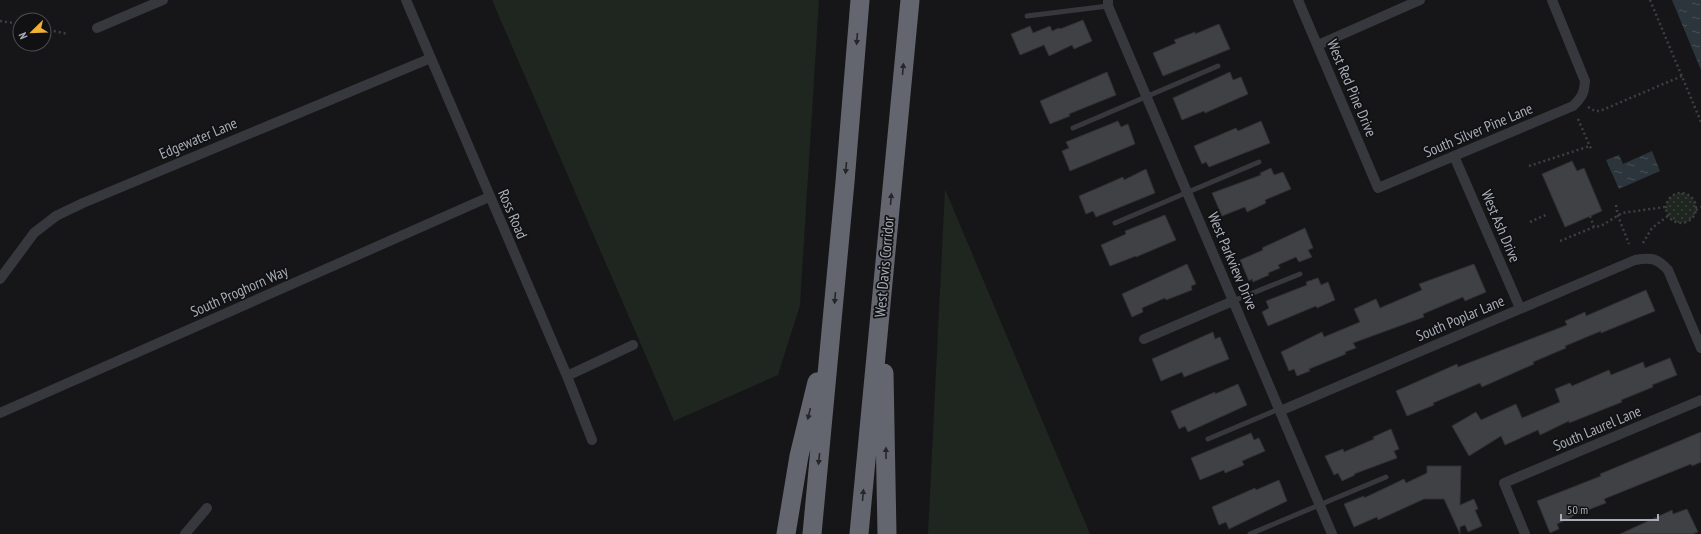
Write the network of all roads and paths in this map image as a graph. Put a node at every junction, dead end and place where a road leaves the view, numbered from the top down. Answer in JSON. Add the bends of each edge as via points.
{"nodes":[{"id":1,"x":163,"y":0,"type":"edge"},
{"id":2,"x":406,"y":0,"type":"edge"},
{"id":3,"x":860,"y":0,"type":"edge"},
{"id":4,"x":910,"y":0,"type":"edge"},
{"id":5,"x":1298,"y":0,"type":"edge"},
{"id":6,"x":1420,"y":0,"type":"edge"},
{"id":7,"x":1552,"y":0,"type":"edge"},
{"id":8,"x":1650,"y":0,"type":"edge"},
{"id":9,"x":1108,"y":3,"type":"edge"},
{"id":10,"x":1027,"y":16,"type":"dead end"},
{"id":11,"x":0,"y":21,"type":"edge"},
{"id":12,"x":12,"y":23,"type":"edge"},
{"id":13,"x":97,"y":28,"type":"dead end"},
{"id":14,"x":52,"y":31,"type":"edge"},
{"id":15,"x":68,"y":34,"type":"dead end"},
{"id":16,"x":1318,"y":45,"type":"junction"},
{"id":17,"x":431,"y":58,"type":"junction"},
{"id":18,"x":1218,"y":66,"type":"dead end"},
{"id":19,"x":1682,"y":76,"type":"junction"},
{"id":20,"x":1146,"y":96,"type":"junction"},
{"id":21,"x":1588,"y":107,"type":"dead end"},
{"id":22,"x":1578,"y":119,"type":"dead end"},
{"id":23,"x":1701,"y":122,"type":"edge"},
{"id":24,"x":1073,"y":128,"type":"dead end"},
{"id":25,"x":1590,"y":146,"type":"junction"},
{"id":26,"x":1592,"y":151,"type":"dead end"},
{"id":27,"x":1454,"y":156,"type":"junction"},
{"id":28,"x":1259,"y":162,"type":"dead end"},
{"id":29,"x":1528,"y":166,"type":"dead end"},
{"id":30,"x":1378,"y":188,"type":"joint"},
{"id":31,"x":1187,"y":192,"type":"junction"},
{"id":32,"x":489,"y":197,"type":"junction"},
{"id":33,"x":1616,"y":205,"type":"dead end"},
{"id":34,"x":1665,"y":207,"type":"junction"},
{"id":35,"x":1701,"y":207,"type":"edge"},
{"id":36,"x":1696,"y":210,"type":"junction"},
{"id":37,"x":1548,"y":214,"type":"dead end"},
{"id":38,"x":1590,"y":216,"type":"dead end"},
{"id":39,"x":1618,"y":216,"type":"junction"},
{"id":40,"x":1668,"y":216,"type":"junction"},
{"id":41,"x":1530,"y":222,"type":"dead end"},
{"id":42,"x":1115,"y":223,"type":"dead end"},
{"id":43,"x":1594,"y":227,"type":"junction"},
{"id":44,"x":1560,"y":241,"type":"dead end"},
{"id":45,"x":1643,"y":243,"type":"dead end"},
{"id":46,"x":1628,"y":244,"type":"dead end"},
{"id":47,"x":1300,"y":274,"type":"dead end"},
{"id":48,"x":0,"y":279,"type":"edge"},
{"id":49,"x":882,"y":292,"type":"junction"},
{"id":50,"x":1233,"y":301,"type":"junction"},
{"id":51,"x":1520,"y":308,"type":"junction"},
{"id":52,"x":832,"y":322,"type":"junction"},
{"id":53,"x":1144,"y":339,"type":"dead end"},
{"id":54,"x":633,"y":345,"type":"dead end"},
{"id":55,"x":1701,"y":348,"type":"edge"},
{"id":56,"x":566,"y":376,"type":"junction"},
{"id":57,"x":1701,"y":400,"type":"edge"},
{"id":58,"x":1279,"y":410,"type":"junction"},
{"id":59,"x":0,"y":413,"type":"edge"},
{"id":60,"x":1208,"y":439,"type":"dead end"},
{"id":61,"x":592,"y":440,"type":"dead end"},
{"id":62,"x":1386,"y":477,"type":"dead end"},
{"id":63,"x":1319,"y":504,"type":"junction"},
{"id":64,"x":207,"y":508,"type":"dead end"},
{"id":65,"x":185,"y":534,"type":"edge"},
{"id":66,"x":786,"y":534,"type":"edge"},
{"id":67,"x":812,"y":534,"type":"edge"},
{"id":68,"x":859,"y":534,"type":"edge"},
{"id":69,"x":887,"y":534,"type":"edge"},
{"id":70,"x":1250,"y":534,"type":"edge"},
{"id":71,"x":1332,"y":534,"type":"edge"},
{"id":72,"x":1526,"y":534,"type":"edge"}],
"edges":[{"from":1,"to":13,"type":"street"},
{"from":2,"to":17,"type":"street","name":"Ross Road"},
{"from":3,"to":52,"type":"highway","one_way":true},
{"from":49,"to":4,"type":"highway","name":"West Davis Corridor","one_way":true},
{"from":5,"to":16,"type":"street","name":"West Red Pine Drive"},
{"from":6,"to":16,"type":"street"},
{"from":7,"to":27,"type":"street","name":"South Silver Pine Lane","via":[[1585,81],[1580,99],[1573,106]]},
{"from":8,"to":19,"type":"path"},
{"from":9,"to":10,"type":"lane"},
{"from":9,"to":20,"type":"street","name":"West Parkview Drive"},
{"from":11,"to":12,"type":"path"},
{"from":14,"to":15,"type":"path"},
{"from":16,"to":30,"type":"street","name":"West Red Pine Drive"},
{"from":17,"to":32,"type":"street","name":"Ross Road"},
{"from":17,"to":48,"type":"street","name":"Edgewater Lane","via":[[63,212],[34,233]]},
{"from":18,"to":20,"type":"lane"},
{"from":19,"to":21,"type":"path","via":[[1600,111]]},
{"from":19,"to":23,"type":"path"},
{"from":20,"to":24,"type":"lane"},
{"from":20,"to":31,"type":"street","name":"West Parkview Drive"},
{"from":22,"to":25,"type":"path"},
{"from":25,"to":26,"type":"path"},
{"from":25,"to":29,"type":"path"},
{"from":27,"to":30,"type":"street","name":"South Silver Pine Lane"},
{"from":27,"to":51,"type":"street","name":"West Ash Drive"},
{"from":28,"to":31,"type":"lane"},
{"from":31,"to":42,"type":"lane"},
{"from":31,"to":50,"type":"street","name":"West Parkview Drive"},
{"from":32,"to":56,"type":"street","name":"Ross Road"},
{"from":32,"to":59,"type":"street","name":"South Proghorn Way"},
{"from":33,"to":39,"type":"path"},
{"from":34,"to":36,"type":"path","via":[[1673,195],[1682,193],[1694,200]]},
{"from":34,"to":39,"type":"path","via":[[1622,213]]},
{"from":34,"to":40,"type":"path"},
{"from":35,"to":36,"type":"path"},
{"from":36,"to":40,"type":"path","via":[[1693,218],[1686,223],[1676,223]]},
{"from":37,"to":41,"type":"path"},
{"from":38,"to":43,"type":"path"},
{"from":39,"to":43,"type":"path","via":[[1601,226]]},
{"from":39,"to":46,"type":"path"},
{"from":40,"to":45,"type":"path","via":[[1652,228]]},
{"from":43,"to":44,"type":"path"},
{"from":47,"to":50,"type":"lane"},
{"from":68,"to":49,"type":"highway","name":"West Davis Corridor","one_way":true},
{"from":69,"to":49,"type":"highway","one_way":true},
{"from":50,"to":53,"type":"street"},
{"from":50,"to":58,"type":"street","name":"West Parkview Drive"},
{"from":51,"to":55,"type":"street","name":"South Poplar Lane","via":[[1635,260],[1653,259],[1668,270]]},
{"from":51,"to":58,"type":"street","name":"South Poplar Lane"},
{"from":52,"to":66,"type":"highway","one_way":true,"via":[[804,436]]},
{"from":52,"to":67,"type":"highway","one_way":true},
{"from":54,"to":56,"type":"street"},
{"from":56,"to":61,"type":"street","name":"Ross Road"},
{"from":57,"to":72,"type":"street","name":"South Laurel Lane","via":[[1504,483]]},
{"from":58,"to":60,"type":"lane"},
{"from":58,"to":63,"type":"street","name":"West Parkview Drive"},
{"from":62,"to":63,"type":"lane"},
{"from":63,"to":70,"type":"lane"},
{"from":63,"to":71,"type":"street","name":"West Parkview Drive"},
{"from":64,"to":65,"type":"street"}]}
